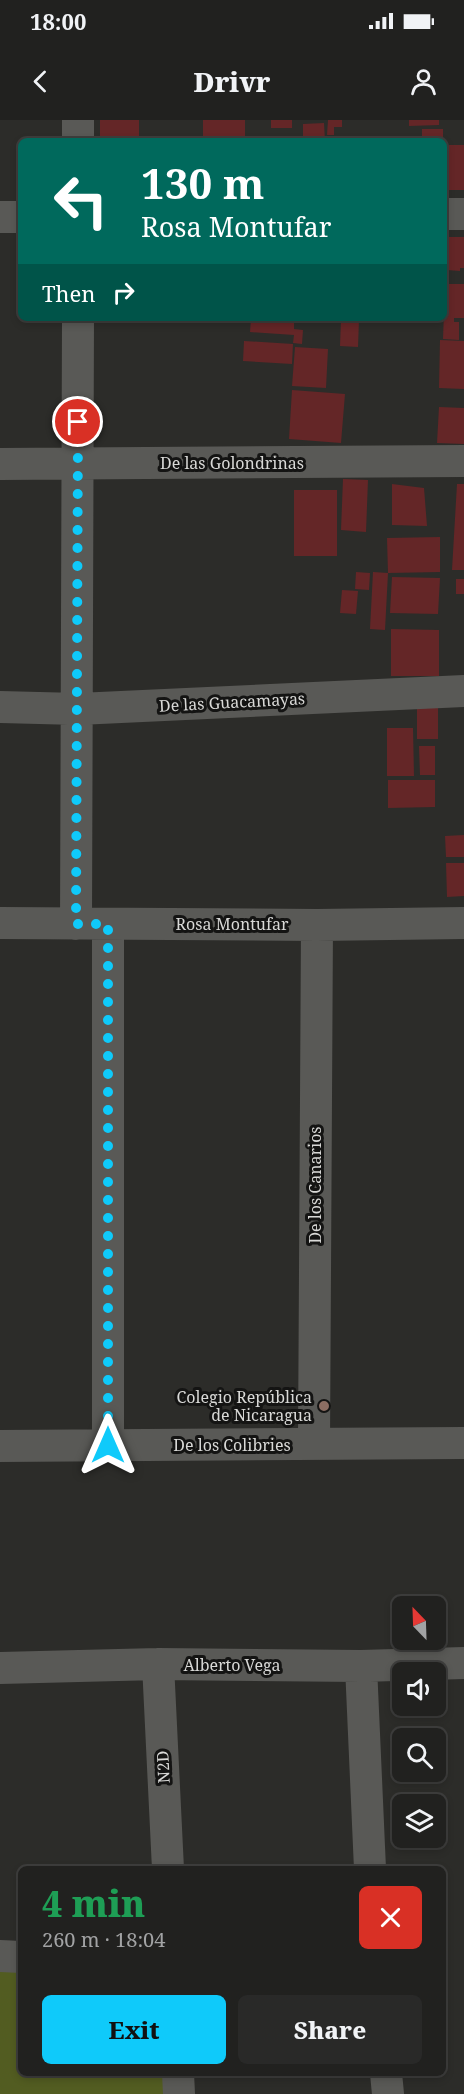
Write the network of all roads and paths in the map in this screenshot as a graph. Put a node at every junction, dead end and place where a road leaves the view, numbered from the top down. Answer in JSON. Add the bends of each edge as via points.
{"nodes":[{"id":1,"x":78,"y":120,"type":"edge"},
{"id":2,"x":78,"y":138,"type":"edge"},
{"id":3,"x":447,"y":214,"type":"edge"},
{"id":4,"x":464,"y":214,"type":"edge"},
{"id":5,"x":0,"y":217,"type":"edge"},
{"id":6,"x":18,"y":217,"type":"edge"},
{"id":7,"x":78,"y":321,"type":"edge"},
{"id":8,"x":464,"y":461,"type":"edge"},
{"id":9,"x":78,"y":463,"type":"junction"},
{"id":10,"x":0,"y":464,"type":"edge"},
{"id":11,"x":464,"y":691,"type":"edge"},
{"id":12,"x":0,"y":707,"type":"edge"},
{"id":13,"x":78,"y":709,"type":"junction"},
{"id":14,"x":0,"y":923,"type":"edge"},
{"id":15,"x":464,"y":923,"type":"edge"},
{"id":16,"x":76,"y":924,"type":"junction"},
{"id":17,"x":108,"y":924,"type":"junction"},
{"id":18,"x":317,"y":925,"type":"junction"},
{"id":19,"x":464,"y":1443,"type":"edge"},
{"id":20,"x":314,"y":1444,"type":"junction"},
{"id":21,"x":108,"y":1445,"type":"junction"},
{"id":22,"x":0,"y":1446,"type":"edge"},
{"id":23,"x":464,"y":1663,"type":"edge"},
{"id":24,"x":159,"y":1664,"type":"junction"},
{"id":25,"x":361,"y":1666,"type":"junction"},
{"id":26,"x":0,"y":1668,"type":"edge"},
{"id":27,"x":168,"y":1866,"type":"edge"},
{"id":28,"x":370,"y":1866,"type":"edge"},
{"id":29,"x":0,"y":1956,"type":"edge"},
{"id":30,"x":18,"y":1957,"type":"edge"},
{"id":31,"x":178,"y":2076,"type":"edge"},
{"id":32,"x":386,"y":2076,"type":"edge"},
{"id":33,"x":179,"y":2094,"type":"edge"},
{"id":34,"x":388,"y":2094,"type":"edge"}],
"edges":[{"from":1,"to":2,"type":"street"},
{"from":3,"to":4,"type":"street"},
{"from":5,"to":6,"type":"street"},
{"from":7,"to":9,"type":"street"},
{"from":8,"to":9,"type":"street","name":"De las Golondrinas"},
{"from":9,"to":10,"type":"street","name":"De las Golondrinas"},
{"from":9,"to":13,"type":"street"},
{"from":11,"to":13,"type":"street","name":"De las Guacamayas"},
{"from":12,"to":13,"type":"street","name":"De las Guacamayas"},
{"from":13,"to":16,"type":"street"},
{"from":14,"to":16,"type":"street","name":"Rosa Montufar"},
{"from":15,"to":18,"type":"street","name":"Rosa Montufar"},
{"from":16,"to":17,"type":"street","name":"Rosa Montufar"},
{"from":17,"to":18,"type":"street","name":"Rosa Montufar"},
{"from":17,"to":21,"type":"street"},
{"from":18,"to":20,"type":"street","name":"De los Canarios"},
{"from":19,"to":20,"type":"street","name":"De los Colibries"},
{"from":20,"to":21,"type":"street","name":"De los Colibries"},
{"from":21,"to":22,"type":"street","name":"De los Colibries"},
{"from":23,"to":25,"type":"street","name":"Alberto Vega"},
{"from":24,"to":25,"type":"street","name":"Alberto Vega"},
{"from":24,"to":26,"type":"street","name":"Alberto Vega"},
{"from":24,"to":27,"type":"street","name":"N2D"},
{"from":25,"to":28,"type":"street"},
{"from":29,"to":30,"type":"street"},
{"from":31,"to":33,"type":"street"},
{"from":32,"to":34,"type":"street"}]}
